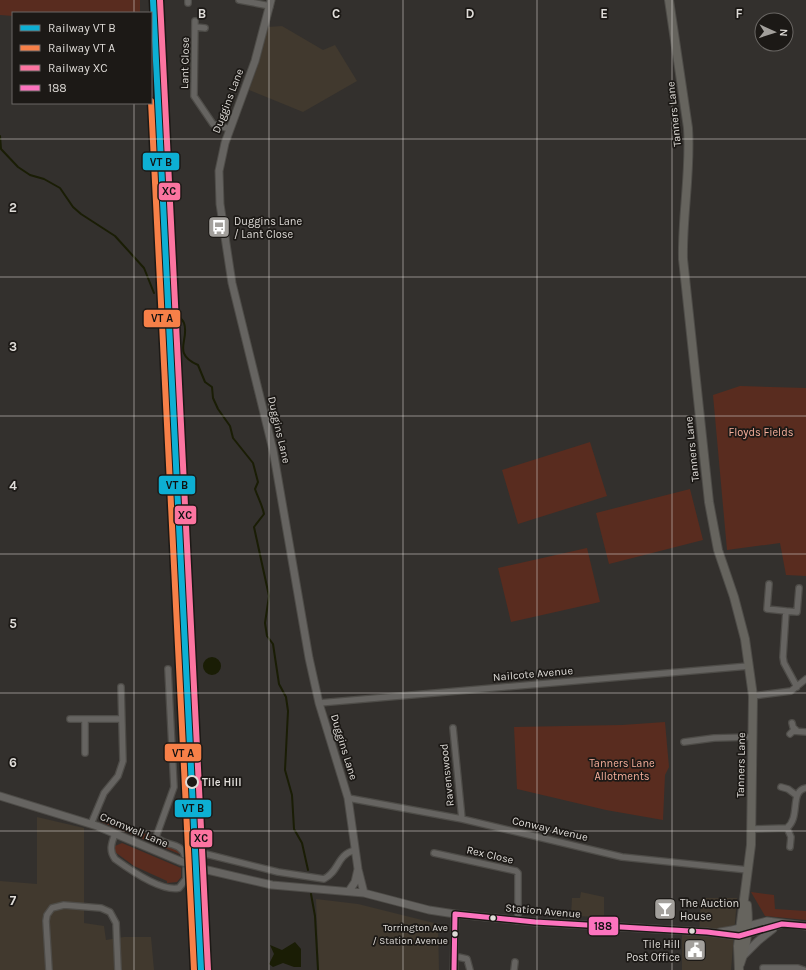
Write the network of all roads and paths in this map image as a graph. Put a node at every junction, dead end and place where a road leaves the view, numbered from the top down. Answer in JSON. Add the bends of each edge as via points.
{"nodes":[{"id":1,"x":239,"y":0,"type":"edge"},
{"id":2,"x":669,"y":0,"type":"edge"},
{"id":3,"x":270,"y":3,"type":"edge"},
{"id":4,"x":205,"y":28,"type":"dead end"},
{"id":5,"x":230,"y":128,"type":"junction"},
{"id":6,"x":769,"y":584,"type":"dead end"},
{"id":7,"x":799,"y":588,"type":"dead end"},
{"id":8,"x":786,"y":611,"type":"junction"},
{"id":9,"x":749,"y":666,"type":"junction"},
{"id":10,"x":168,"y":669,"type":"dead end"},
{"id":11,"x":806,"y":679,"type":"edge"},
{"id":12,"x":121,"y":687,"type":"dead end"},
{"id":13,"x":797,"y":687,"type":"junction"},
{"id":14,"x":753,"y":696,"type":"junction"},
{"id":15,"x":319,"y":703,"type":"junction"},
{"id":16,"x":70,"y":719,"type":"dead end"},
{"id":17,"x":122,"y":719,"type":"junction"},
{"id":18,"x":85,"y":720,"type":"junction"},
{"id":19,"x":792,"y":723,"type":"dead end"},
{"id":20,"x":453,"y":728,"type":"dead end"},
{"id":21,"x":797,"y":731,"type":"junction"},
{"id":22,"x":806,"y":732,"type":"edge"},
{"id":23,"x":790,"y":734,"type":"dead end"},
{"id":24,"x":753,"y":737,"type":"junction"},
{"id":25,"x":684,"y":742,"type":"dead end"},
{"id":26,"x":85,"y":754,"type":"dead end"},
{"id":27,"x":781,"y":787,"type":"dead end"},
{"id":28,"x":806,"y":788,"type":"edge"},
{"id":29,"x":796,"y":795,"type":"junction"},
{"id":30,"x":0,"y":796,"type":"edge"},
{"id":31,"x":348,"y":798,"type":"junction"},
{"id":32,"x":462,"y":819,"type":"junction"},
{"id":33,"x":91,"y":824,"type":"junction"},
{"id":34,"x":752,"y":828,"type":"junction"},
{"id":35,"x":787,"y":828,"type":"junction"},
{"id":36,"x":115,"y":834,"type":"junction"},
{"id":37,"x":790,"y":847,"type":"dead end"},
{"id":38,"x":355,"y":850,"type":"junction"},
{"id":39,"x":202,"y":853,"type":"dead end"},
{"id":40,"x":434,"y":853,"type":"dead end"},
{"id":41,"x":182,"y":859,"type":"junction"},
{"id":42,"x":186,"y":869,"type":"dead end"},
{"id":43,"x":358,"y":869,"type":"junction"},
{"id":44,"x":748,"y":870,"type":"junction"},
{"id":45,"x":331,"y":889,"type":"joint"},
{"id":46,"x":349,"y":891,"type":"junction"},
{"id":47,"x":364,"y":893,"type":"junction"},
{"id":48,"x":455,"y":914,"type":"junction"},
{"id":49,"x":518,"y":921,"type":"junction"},
{"id":50,"x":782,"y":924,"type":"junction"},
{"id":51,"x":806,"y":926,"type":"edge"},
{"id":52,"x":744,"y":931,"type":"junction"},
{"id":53,"x":744,"y":955,"type":"junction"},
{"id":54,"x":454,"y":956,"type":"junction"},
{"id":55,"x":515,"y":962,"type":"dead end"},
{"id":56,"x":739,"y":968,"type":"edge"},
{"id":57,"x":762,"y":968,"type":"dead end"},
{"id":58,"x":785,"y":969,"type":"edge"},
{"id":59,"x":49,"y":970,"type":"edge"},
{"id":60,"x":118,"y":970,"type":"edge"},
{"id":61,"x":454,"y":970,"type":"edge"},
{"id":62,"x":470,"y":970,"type":"edge"},
{"id":63,"x":514,"y":970,"type":"edge"},
{"id":64,"x":804,"y":970,"type":"edge"}],
"edges":[{"from":1,"to":3,"type":"street"},
{"from":2,"to":9,"type":"main road","name":"Tanners Lane","via":[[688,128],[683,259],[709,502],[718,550],[740,618]]},
{"from":3,"to":5,"type":"street","name":"Duggins Lane","via":[[255,61]]},
{"from":4,"to":5,"type":"street","name":"Lant Close","via":[[195,24],[194,96],[213,124]]},
{"from":5,"to":15,"type":"street","name":"Duggins Lane","via":[[224,143],[219,171],[223,230],[232,283],[273,450]]},
{"from":6,"to":8,"type":"street","via":[[767,609]]},
{"from":7,"to":8,"type":"street","via":[[797,612]]},
{"from":8,"to":13,"type":"street","via":[[784,663]]},
{"from":9,"to":14,"type":"main road","name":"Tanners Lane"},
{"from":9,"to":15,"type":"street","name":"Nailcote Avenue"},
{"from":10,"to":41,"type":"street","via":[[174,787],[156,837],[179,846],[184,851]]},
{"from":11,"to":13,"type":"street"},
{"from":12,"to":17,"type":"street"},
{"from":13,"to":14,"type":"street","via":[[785,693]]},
{"from":14,"to":24,"type":"main road","name":"Tanners Lane"},
{"from":15,"to":31,"type":"street","name":"Duggins Lane"},
{"from":16,"to":18,"type":"street"},
{"from":17,"to":18,"type":"street"},
{"from":17,"to":33,"type":"street","via":[[121,770],[102,797]]},
{"from":18,"to":26,"type":"street"},
{"from":19,"to":21,"type":"street"},
{"from":20,"to":32,"type":"street","name":"Ravenswood"},
{"from":21,"to":22,"type":"street"},
{"from":21,"to":23,"type":"street"},
{"from":24,"to":25,"type":"street"},
{"from":24,"to":34,"type":"main road","name":"Tanners Lane"},
{"from":27,"to":29,"type":"street"},
{"from":28,"to":29,"type":"street","via":[[798,791]]},
{"from":29,"to":35,"type":"street","via":[[794,820]]},
{"from":30,"to":33,"type":"street","name":"Cromwell Lane"},
{"from":31,"to":32,"type":"street","name":"Conway Avenue"},
{"from":31,"to":38,"type":"street","name":"Duggins Lane"},
{"from":32,"to":44,"type":"street","name":"Conway Avenue","via":[[622,857]]},
{"from":33,"to":36,"type":"street","name":"Cromwell Lane"},
{"from":34,"to":35,"type":"street"},
{"from":34,"to":44,"type":"main road","name":"Tanners Lane"},
{"from":35,"to":37,"type":"street","via":[[791,838]]},
{"from":36,"to":41,"type":"street","name":"Cromwell Lane"},
{"from":36,"to":42,"type":"street","via":[[111,855],[146,878],[172,890],[179,888],[186,879]]},
{"from":38,"to":39,"type":"street","via":[[347,852],[333,873],[324,879],[278,872]]},
{"from":38,"to":43,"type":"street","name":"Duggins Lane"},
{"from":40,"to":49,"type":"street","name":"Rex Close","via":[[516,871]]},
{"from":41,"to":45,"type":"street","name":"Cromwell Lane","bridge":true,"via":[[203,869],[272,885]]},
{"from":43,"to":46,"type":"street","name":"Duggins Lane","via":[[355,882]]},
{"from":43,"to":47,"type":"street","name":"Duggins Lane"},
{"from":44,"to":52,"type":"main road","name":"Tanners Lane"},
{"from":45,"to":46,"type":"street","name":"Station Avenue"},
{"from":46,"to":47,"type":"street","name":"Station Avenue"},
{"from":47,"to":48,"type":"street","name":"Station Avenue"},
{"from":48,"to":49,"type":"street","name":"Station Avenue"},
{"from":48,"to":54,"type":"street"},
{"from":49,"to":52,"type":"street","name":"Station Avenue","via":[[707,932]]},
{"from":50,"to":51,"type":"street","name":"Station Avenue"},
{"from":50,"to":52,"type":"street","name":"Station Avenue","via":[[767,921]]},
{"from":50,"to":53,"type":"street","via":[[765,935]]},
{"from":52,"to":53,"type":"main road"},
{"from":52,"to":56,"type":"main road"},
{"from":53,"to":56,"type":"main road"},
{"from":54,"to":61,"type":"street"},
{"from":54,"to":62,"type":"street","via":[[467,959]]},
{"from":55,"to":63,"type":"street"},
{"from":57,"to":58,"type":"street"},
{"from":58,"to":64,"type":"street"},
{"from":59,"to":60,"type":"street","via":[[46,918],[52,908],[61,904],[101,908],[112,914],[116,923]]}]}
